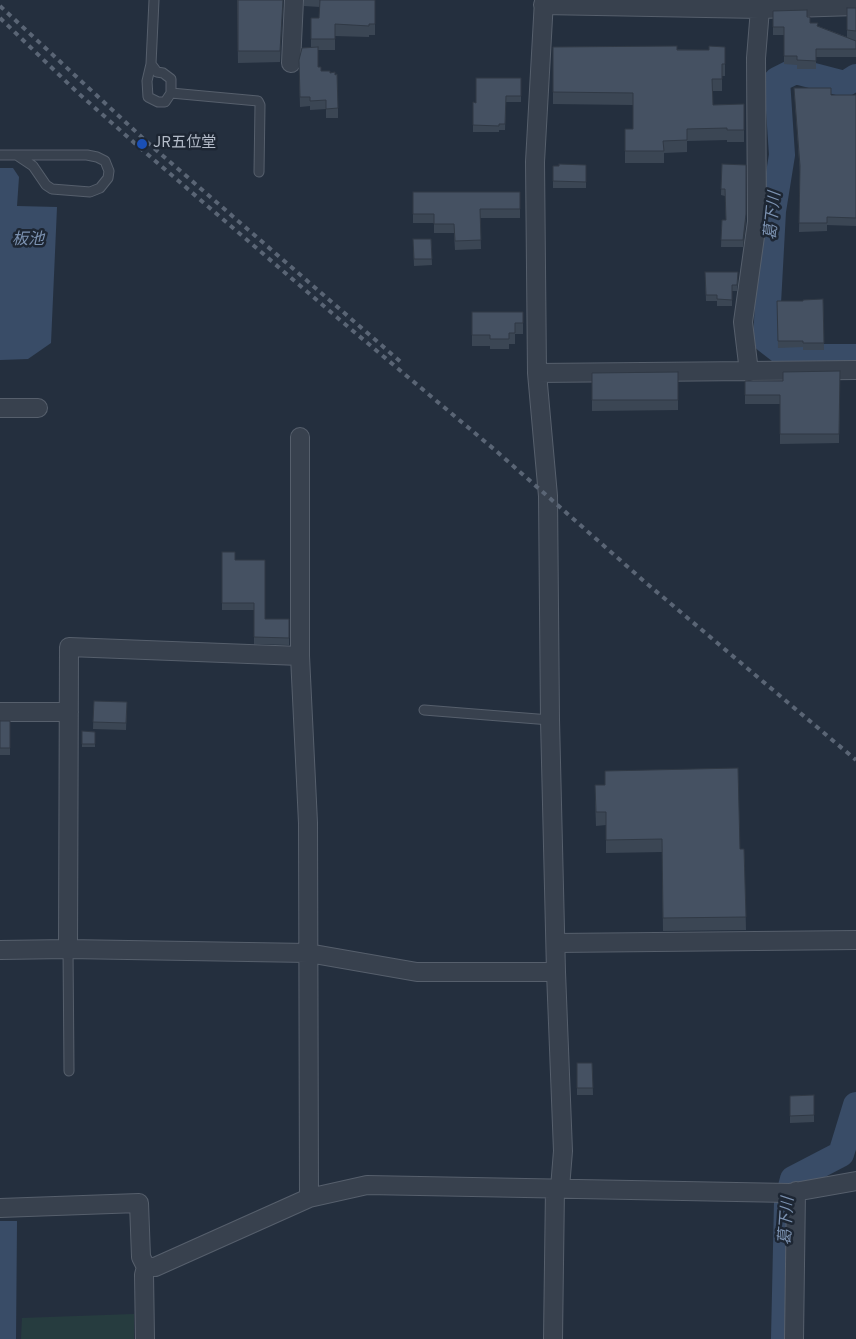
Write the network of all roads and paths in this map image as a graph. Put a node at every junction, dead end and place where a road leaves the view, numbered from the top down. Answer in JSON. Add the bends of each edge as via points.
{"nodes":[{"id":1,"x":154,"y":0,"type":"edge"},
{"id":2,"x":294,"y":0,"type":"edge"},
{"id":3,"x":544,"y":2,"type":"edge"},
{"id":4,"x":856,"y":6,"type":"edge"},
{"id":5,"x":760,"y":9,"type":"junction"},
{"id":6,"x":291,"y":63,"type":"dead end"},
{"id":7,"x":151,"y":64,"type":"junction"},
{"id":8,"x":171,"y":93,"type":"junction"},
{"id":9,"x":0,"y":155,"type":"edge"},
{"id":10,"x":18,"y":156,"type":"junction"},
{"id":11,"x":259,"y":172,"type":"dead end"},
{"id":12,"x":856,"y":370,"type":"edge"},
{"id":13,"x":749,"y":372,"type":"junction"},
{"id":14,"x":537,"y":373,"type":"junction"},
{"id":15,"x":0,"y":408,"type":"edge"},
{"id":16,"x":38,"y":408,"type":"dead end"},
{"id":17,"x":300,"y":437,"type":"dead end"},
{"id":18,"x":300,"y":656,"type":"junction"},
{"id":19,"x":424,"y":710,"type":"dead end"},
{"id":20,"x":0,"y":712,"type":"edge"},
{"id":21,"x":69,"y":712,"type":"junction"},
{"id":22,"x":550,"y":720,"type":"junction"},
{"id":23,"x":856,"y":940,"type":"edge"},
{"id":24,"x":556,"y":944,"type":"junction"},
{"id":25,"x":68,"y":949,"type":"junction"},
{"id":26,"x":0,"y":950,"type":"edge"},
{"id":27,"x":308,"y":954,"type":"junction"},
{"id":28,"x":556,"y":972,"type":"junction"},
{"id":29,"x":69,"y":1072,"type":"dead end"},
{"id":30,"x":856,"y":1181,"type":"edge"},
{"id":31,"x":557,"y":1188,"type":"junction"},
{"id":32,"x":796,"y":1191,"type":"junction"},
{"id":33,"x":309,"y":1198,"type":"junction"},
{"id":34,"x":0,"y":1208,"type":"edge"},
{"id":35,"x":146,"y":1267,"type":"junction"},
{"id":36,"x":144,"y":1339,"type":"edge"},
{"id":37,"x":553,"y":1339,"type":"edge"},
{"id":38,"x":794,"y":1339,"type":"edge"}],
"edges":[{"from":1,"to":7,"type":"lane"},
{"from":2,"to":6,"type":"street"},
{"from":3,"to":5,"type":"street"},
{"from":3,"to":14,"type":"street","via":[[535,162]]},
{"from":4,"to":5,"type":"street"},
{"from":5,"to":13,"type":"street","via":[[756,58],[757,222],[743,322]]},
{"from":7,"to":8,"type":"lane","via":[[170,80]]},
{"from":7,"to":8,"type":"lane","via":[[148,97],[165,102]]},
{"from":8,"to":11,"type":"lane","via":[[258,101]]},
{"from":9,"to":10,"type":"lane"},
{"from":10,"to":10,"type":"lane","via":[[97,157],[105,161],[108,178],[100,188],[90,192],[52,189],[46,186],[33,166]]},
{"from":12,"to":13,"type":"street"},
{"from":13,"to":14,"type":"street"},
{"from":14,"to":22,"type":"street","via":[[548,496]]},
{"from":15,"to":16,"type":"street"},
{"from":17,"to":18,"type":"street"},
{"from":18,"to":21,"type":"street","via":[[69,647]]},
{"from":18,"to":27,"type":"street","via":[[308,823]]},
{"from":19,"to":22,"type":"lane"},
{"from":20,"to":21,"type":"street"},
{"from":21,"to":25,"type":"street"},
{"from":22,"to":24,"type":"street"},
{"from":23,"to":24,"type":"street"},
{"from":24,"to":28,"type":"street"},
{"from":25,"to":26,"type":"street"},
{"from":25,"to":27,"type":"street"},
{"from":25,"to":29,"type":"lane"},
{"from":27,"to":28,"type":"street","via":[[417,972]]},
{"from":27,"to":33,"type":"street"},
{"from":28,"to":31,"type":"street","via":[[563,1150]]},
{"from":30,"to":32,"type":"street"},
{"from":31,"to":32,"type":"street"},
{"from":31,"to":33,"type":"street","via":[[368,1185]]},
{"from":31,"to":37,"type":"street"},
{"from":32,"to":38,"type":"street"},
{"from":33,"to":35,"type":"street","via":[[155,1267]]},
{"from":34,"to":35,"type":"street","via":[[139,1203],[140,1258]]},
{"from":35,"to":36,"type":"street"}]}
